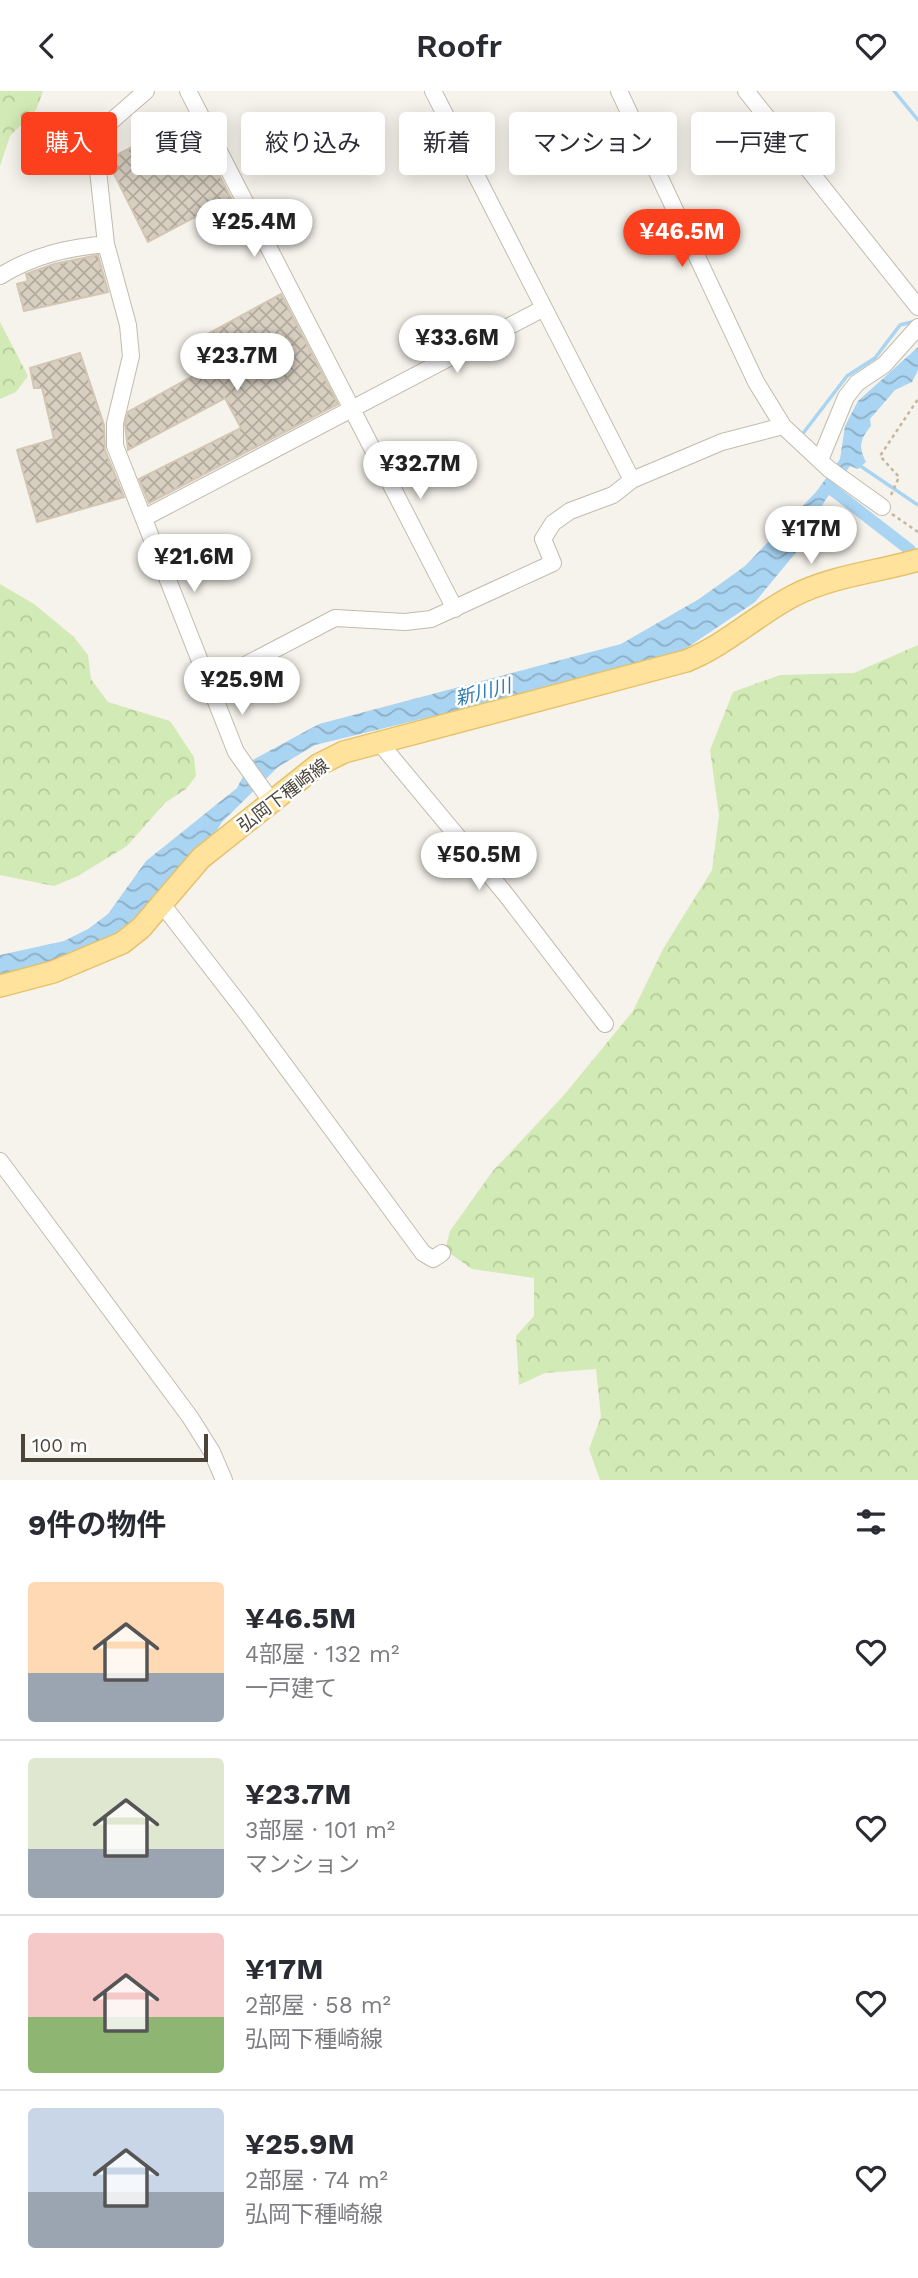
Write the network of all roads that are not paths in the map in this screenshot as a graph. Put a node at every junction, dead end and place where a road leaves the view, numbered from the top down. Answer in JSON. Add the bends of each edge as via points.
{"nodes":[{"id":1,"x":146,"y":91,"type":"edge"},
{"id":2,"x":188,"y":91,"type":"edge"},
{"id":3,"x":433,"y":91,"type":"edge"},
{"id":4,"x":619,"y":91,"type":"edge"},
{"id":5,"x":746,"y":91,"type":"edge"},
{"id":6,"x":106,"y":243,"type":"junction"},
{"id":7,"x":0,"y":276,"type":"edge"},
{"id":8,"x":918,"y":307,"type":"edge"},
{"id":9,"x":544,"y":308,"type":"junction"},
{"id":10,"x":918,"y":327,"type":"edge"},
{"id":11,"x":353,"y":409,"type":"junction"},
{"id":12,"x":794,"y":436,"type":"junction"},
{"id":13,"x":825,"y":465,"type":"junction"},
{"id":14,"x":632,"y":480,"type":"junction"},
{"id":15,"x":882,"y":507,"type":"road end"},
{"id":16,"x":144,"y":518,"type":"junction"},
{"id":17,"x":918,"y":560,"type":"edge"},
{"id":18,"x":455,"y":609,"type":"junction"},
{"id":19,"x":209,"y":684,"type":"junction"},
{"id":20,"x":379,"y":742,"type":"junction"},
{"id":21,"x":268,"y":798,"type":"junction"},
{"id":22,"x":162,"y":904,"type":"junction"},
{"id":23,"x":0,"y":986,"type":"edge"},
{"id":24,"x":605,"y":1024,"type":"dead end"},
{"id":25,"x":0,"y":1161,"type":"edge"},
{"id":26,"x":442,"y":1253,"type":"dead end"},
{"id":27,"x":224,"y":1480,"type":"edge"}],
"edges":[{"from":1,"to":6,"type":"street","via":[[100,131],[95,143]]},
{"from":2,"to":11,"type":"street"},
{"from":3,"to":9,"type":"street"},
{"from":4,"to":12,"type":"street","via":[[756,382]]},
{"from":5,"to":8,"type":"street"},
{"from":6,"to":7,"type":"street","via":[[58,249]]},
{"from":6,"to":16,"type":"street","via":[[128,325],[131,356],[115,423],[115,446]]},
{"from":9,"to":11,"type":"street"},
{"from":9,"to":14,"type":"street"},
{"from":10,"to":13,"type":"street","via":[[884,365],[857,383],[846,397]]},
{"from":11,"to":16,"type":"street"},
{"from":11,"to":18,"type":"street"},
{"from":12,"to":13,"type":"street"},
{"from":12,"to":14,"type":"street","via":[[722,442]]},
{"from":13,"to":15,"type":"street"},
{"from":14,"to":18,"type":"street","via":[[613,495],[570,510],[553,523],[542,539],[553,563]]},
{"from":16,"to":19,"type":"street"},
{"from":17,"to":20,"type":"main road","name":"弘岡下種崎線","via":[[806,590],[778,604],[729,640],[677,664]]},
{"from":18,"to":19,"type":"street","via":[[431,619],[405,622],[335,618]]},
{"from":19,"to":21,"type":"street","via":[[242,764]]},
{"from":20,"to":21,"type":"main road","name":"弘岡下種崎線","via":[[318,765]]},
{"from":20,"to":24,"type":"street","via":[[507,896]]},
{"from":21,"to":22,"type":"main road","name":"弘岡下種崎線","via":[[201,858]]},
{"from":22,"to":23,"type":"main road","name":"弘岡下種崎線","via":[[122,943],[53,972]]},
{"from":22,"to":26,"type":"street","via":[[423,1253],[433,1259]]},
{"from":25,"to":27,"type":"street","via":[[190,1417]]}]}
